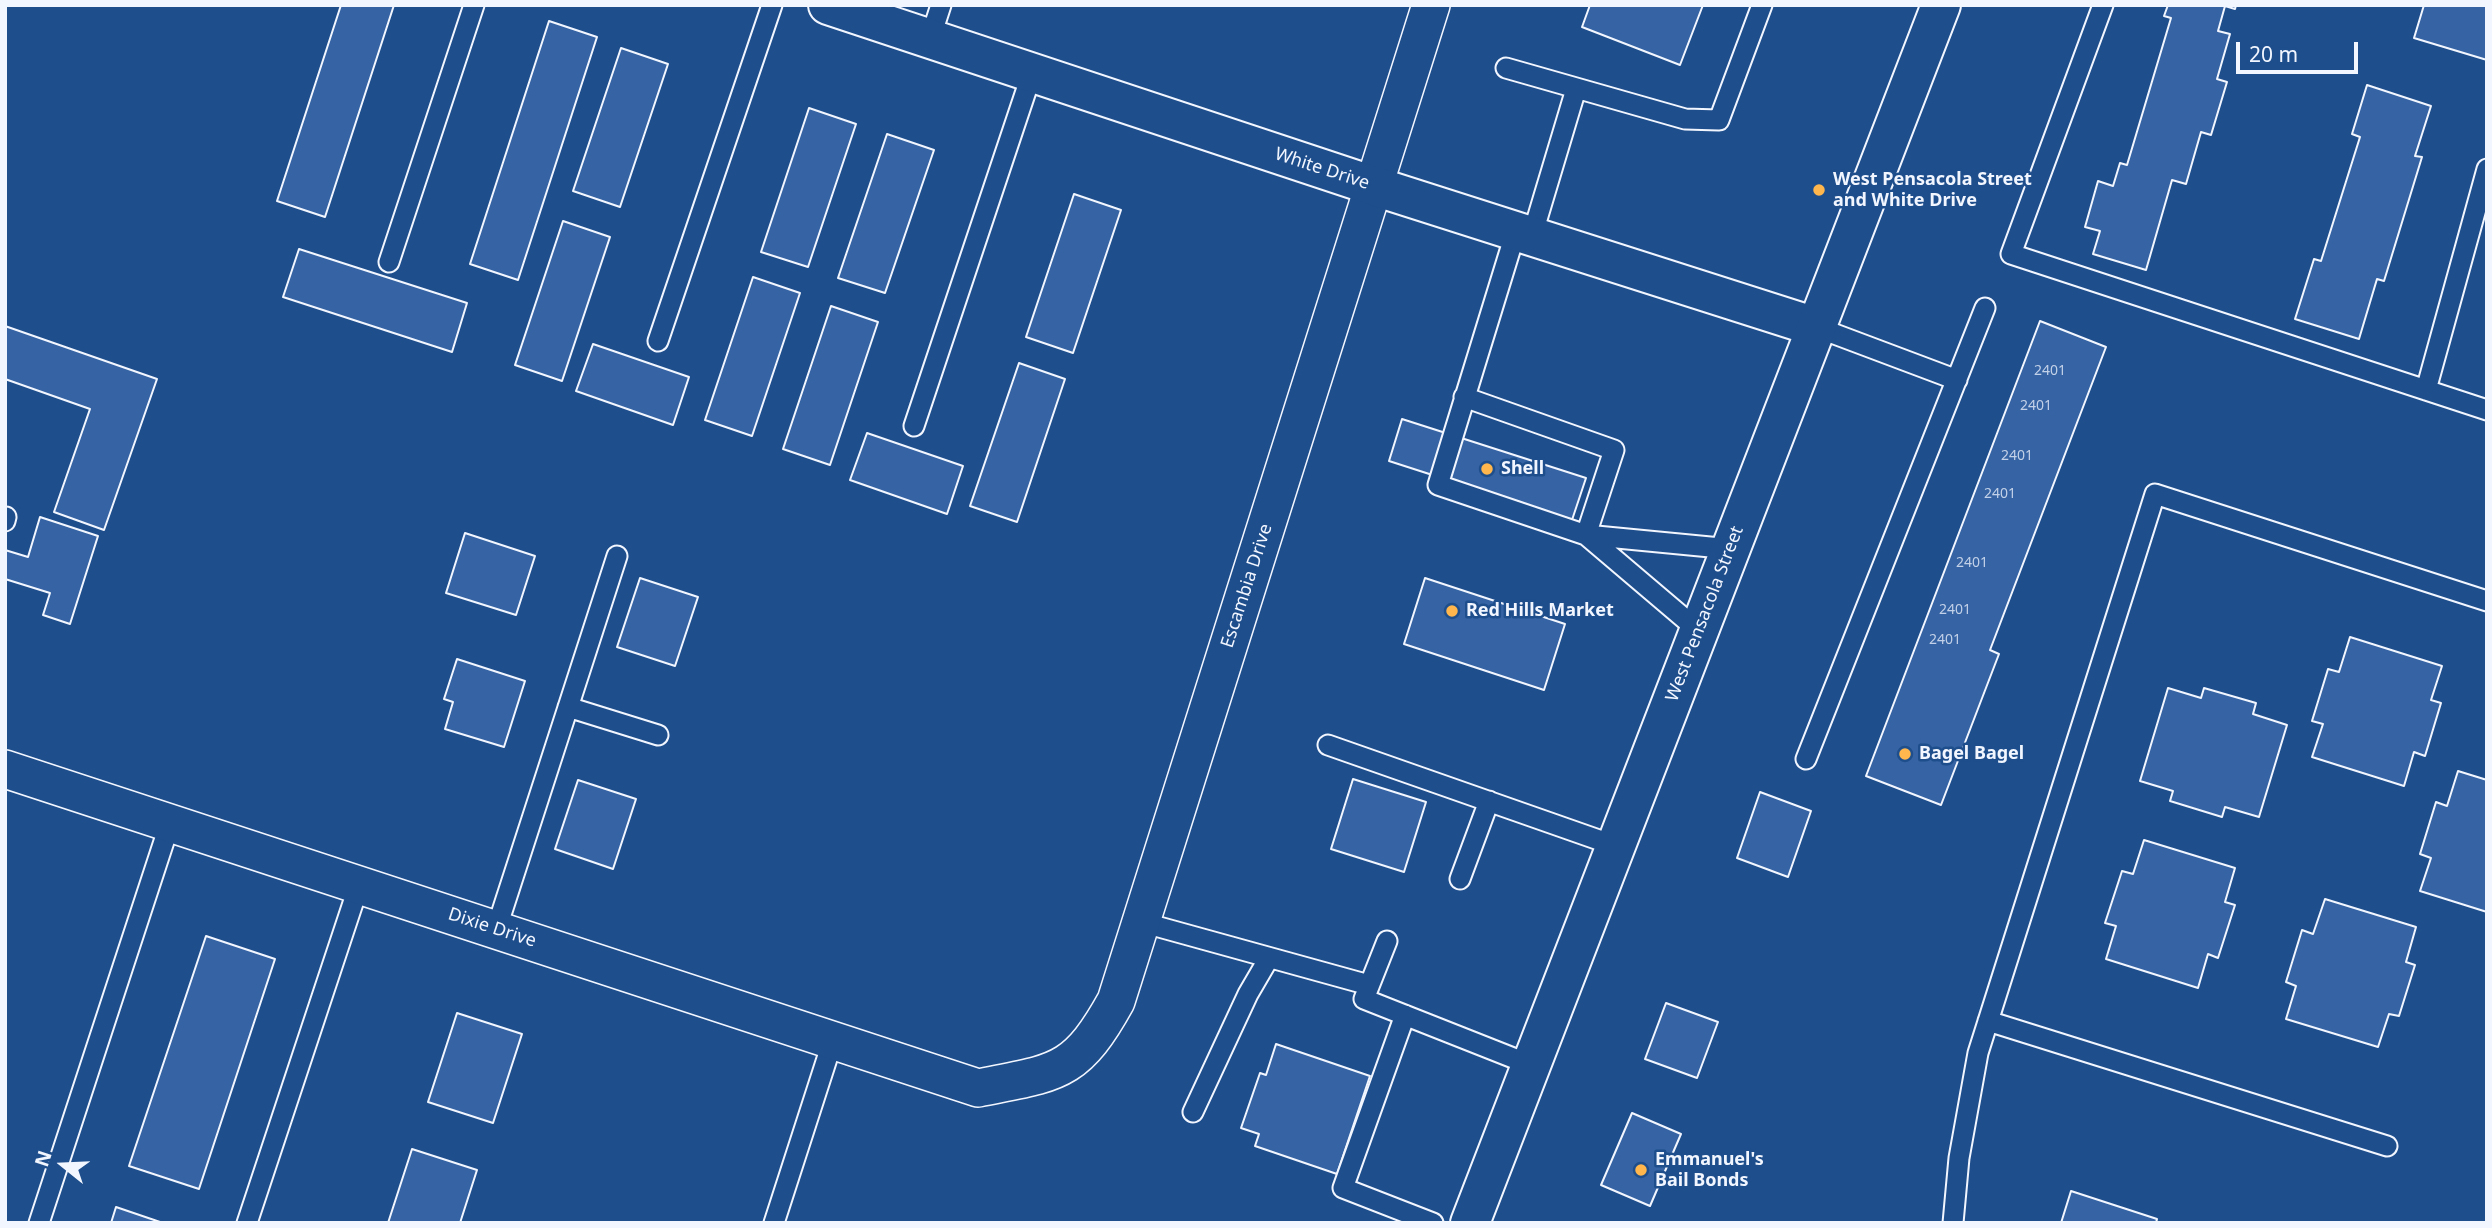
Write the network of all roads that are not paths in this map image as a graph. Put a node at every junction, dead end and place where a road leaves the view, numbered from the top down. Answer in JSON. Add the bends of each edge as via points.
{"nodes":[{"id":1,"x":474,"y":5,"type":"edge"},
{"id":2,"x":772,"y":5,"type":"edge"},
{"id":3,"x":828,"y":5,"type":"edge"},
{"id":4,"x":1431,"y":5,"type":"edge"},
{"id":5,"x":1762,"y":5,"type":"edge"},
{"id":6,"x":1941,"y":5,"type":"edge"},
{"id":7,"x":2103,"y":5,"type":"edge"},
{"id":8,"x":874,"y":12,"type":"edge"},
{"id":9,"x":935,"y":22,"type":"edge"},
{"id":10,"x":1506,"y":68,"type":"dead end"},
{"id":11,"x":1032,"y":73,"type":"junction"},
{"id":12,"x":1576,"y":89,"type":"junction"},
{"id":13,"x":2487,"y":169,"type":"edge"},
{"id":14,"x":1374,"y":186,"type":"junction"},
{"id":15,"x":1524,"y":233,"type":"junction"},
{"id":16,"x":389,"y":262,"type":"dead end"},
{"id":17,"x":1985,"y":308,"type":"dead end"},
{"id":18,"x":1816,"y":327,"type":"junction"},
{"id":19,"x":658,"y":341,"type":"dead end"},
{"id":20,"x":1957,"y":380,"type":"junction"},
{"id":21,"x":2426,"y":390,"type":"junction"},
{"id":22,"x":1464,"y":397,"type":"junction"},
{"id":23,"x":2487,"y":410,"type":"edge"},
{"id":24,"x":914,"y":426,"type":"dead end"},
{"id":25,"x":1586,"y":535,"type":"junction"},
{"id":26,"x":1731,"y":549,"type":"junction"},
{"id":27,"x":617,"y":556,"type":"dead end"},
{"id":28,"x":2487,"y":601,"type":"edge"},
{"id":29,"x":1699,"y":631,"type":"junction"},
{"id":30,"x":568,"y":707,"type":"junction"},
{"id":31,"x":658,"y":735,"type":"dead end"},
{"id":32,"x":1328,"y":744,"type":"dead end"},
{"id":33,"x":1806,"y":759,"type":"dead end"},
{"id":34,"x":5,"y":769,"type":"edge"},
{"id":35,"x":1489,"y":801,"type":"junction"},
{"id":36,"x":170,"y":823,"type":"junction"},
{"id":37,"x":1616,"y":846,"type":"junction"},
{"id":38,"x":1460,"y":879,"type":"dead end"},
{"id":39,"x":359,"y":885,"type":"junction"},
{"id":40,"x":1141,"y":922,"type":"junction"},
{"id":41,"x":496,"y":930,"type":"junction"},
{"id":42,"x":1387,"y":941,"type":"dead end"},
{"id":43,"x":1269,"y":958,"type":"junction"},
{"id":44,"x":1369,"y":985,"type":"junction"},
{"id":45,"x":1405,"y":1015,"type":"junction"},
{"id":46,"x":1988,"y":1021,"type":"junction"},
{"id":47,"x":833,"y":1040,"type":"junction"},
{"id":48,"x":1531,"y":1065,"type":"junction"},
{"id":49,"x":978,"y":1088,"type":"joint"},
{"id":50,"x":1193,"y":1112,"type":"dead end"},
{"id":51,"x":2387,"y":1146,"type":"dead end"},
{"id":52,"x":40,"y":1223,"type":"edge"},
{"id":53,"x":247,"y":1223,"type":"edge"},
{"id":54,"x":774,"y":1223,"type":"edge"},
{"id":55,"x":1433,"y":1223,"type":"edge"},
{"id":56,"x":1470,"y":1223,"type":"edge"},
{"id":57,"x":1953,"y":1223,"type":"edge"}],
"edges":[{"from":1,"to":16,"type":"lane"},
{"from":2,"to":19,"type":"lane"},
{"from":3,"to":8,"type":"main road","name":"White Drive"},
{"from":4,"to":14,"type":"street","name":"Escambia Drive"},
{"from":5,"to":12,"type":"lane","via":[[1719,120],[1685,119]]},
{"from":6,"to":18,"type":"main road","name":"West Pensacola Street"},
{"from":7,"to":21,"type":"lane","via":[[2011,254]]},
{"from":8,"to":9,"type":"main road","name":"White Drive"},
{"from":9,"to":11,"type":"main road","name":"White Drive"},
{"from":10,"to":12,"type":"lane"},
{"from":11,"to":14,"type":"main road","name":"White Drive"},
{"from":11,"to":24,"type":"lane"},
{"from":12,"to":15,"type":"lane"},
{"from":13,"to":21,"type":"lane"},
{"from":14,"to":15,"type":"main road","name":"White Drive"},
{"from":14,"to":40,"type":"street","name":"Escambia Drive"},
{"from":15,"to":18,"type":"main road","name":"White Drive"},
{"from":15,"to":22,"type":"lane"},
{"from":17,"to":20,"type":"lane"},
{"from":18,"to":20,"type":"lane"},
{"from":18,"to":26,"type":"main road","name":"West Pensacola Street"},
{"from":20,"to":33,"type":"lane"},
{"from":21,"to":23,"type":"lane"},
{"from":22,"to":25,"type":"lane","via":[[1438,485]]},
{"from":22,"to":25,"type":"lane","via":[[1614,450]]},
{"from":25,"to":26,"type":"lane"},
{"from":25,"to":29,"type":"lane"},
{"from":26,"to":29,"type":"main road","name":"West Pensacola Street"},
{"from":27,"to":30,"type":"lane"},
{"from":28,"to":46,"type":"lane","via":[[2155,494]]},
{"from":29,"to":37,"type":"main road","name":"West Pensacola Street"},
{"from":30,"to":31,"type":"lane"},
{"from":30,"to":41,"type":"lane"},
{"from":32,"to":35,"type":"lane"},
{"from":34,"to":36,"type":"street","name":"Dixie Drive"},
{"from":35,"to":37,"type":"lane"},
{"from":35,"to":38,"type":"lane"},
{"from":36,"to":39,"type":"street","name":"Dixie Drive"},
{"from":36,"to":52,"type":"lane"},
{"from":37,"to":48,"type":"main road","name":"West Pensacola Street"},
{"from":39,"to":41,"type":"street","name":"Dixie Drive"},
{"from":39,"to":53,"type":"lane"},
{"from":40,"to":43,"type":"lane"},
{"from":40,"to":49,"type":"street","name":"Escambia Drive","via":[[1116,1000],[1096,1037],[1067,1065],[1051,1073]]},
{"from":41,"to":47,"type":"street","name":"Dixie Drive"},
{"from":42,"to":44,"type":"lane"},
{"from":43,"to":44,"type":"lane"},
{"from":43,"to":50,"type":"lane"},
{"from":44,"to":45,"type":"lane","via":[[1364,999]]},
{"from":45,"to":48,"type":"lane"},
{"from":45,"to":55,"type":"lane","via":[[1343,1188]]},
{"from":46,"to":51,"type":"lane"},
{"from":46,"to":57,"type":"lane","via":[[1961,1145]]},
{"from":47,"to":49,"type":"street","name":"Dixie Drive"},
{"from":47,"to":54,"type":"lane"},
{"from":48,"to":56,"type":"main road","name":"West Pensacola Street"}]}
